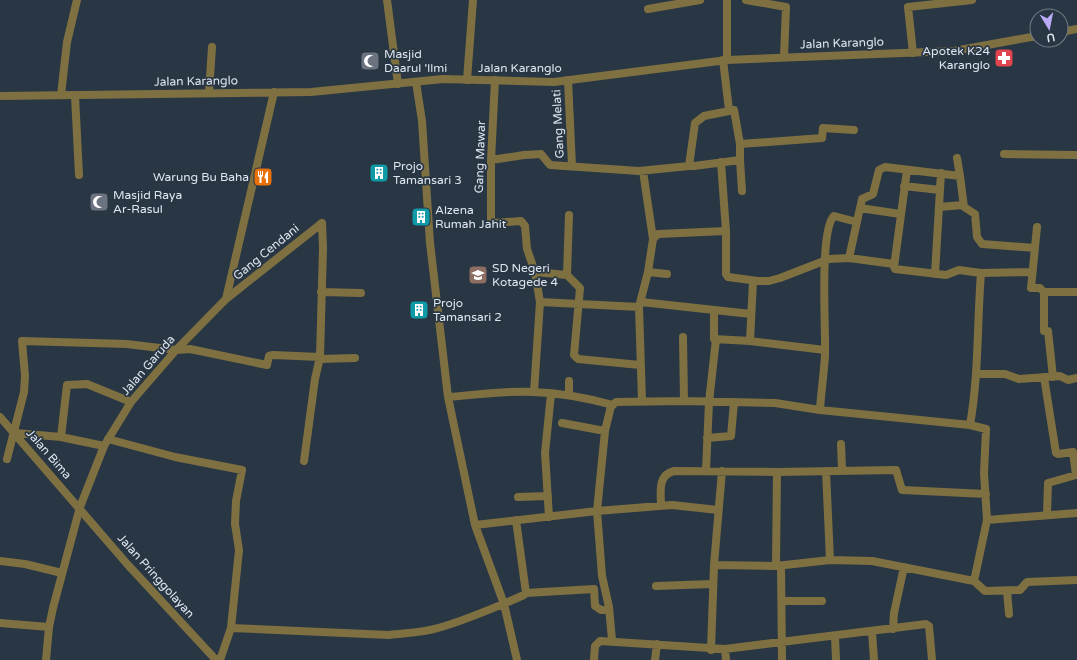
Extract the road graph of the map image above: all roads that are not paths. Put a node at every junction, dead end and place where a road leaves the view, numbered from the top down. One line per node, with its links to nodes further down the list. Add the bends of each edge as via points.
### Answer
1 (77, 0): 21 (street, via 67,42)
2 (387, 0): 18 (street)
3 (473, 0): 14 (street)
4 (700, 0): 8 (street)
5 (727, 0): 13 (street)
6 (746, 0): 12 (street, via 786,7)
7 (972, 0): 11 (street, via 908,7)
8 (648, 9)
9 (1029, 37): 11 (street, Jalan Karanglo, via 958,50)
10 (212, 47): 20 (street)
11 (913, 53): 12 (street, Jalan Karanglo)
12 (784, 57): 13 (street, Jalan Karanglo)
13 (725, 60): 16 (street, Jalan Karanglo); 24 (street)
14 (467, 80): 15 (street, Jalan Karanglo); 17 (street, Jalan Karanglo)
15 (495, 80): 16 (street, Jalan Karanglo); 30 (street, Gang Mawar)
16 (568, 80): 33 (street, Gang Melati)
17 (416, 82): 18 (street, Jalan Karanglo); 89 (street, via 422,121 430,243)
18 (398, 84): 19 (street, Jalan Karanglo, via 311,92)
19 (274, 92): 20 (street, Jalan Karanglo); 68 (street)
20 (209, 93): 23 (street, Jalan Karanglo)
21 (62, 95): 22 (street, Jalan Karanglo); 23 (street, Jalan Karanglo)
22 (0, 96)
23 (75, 96): 38 (street)
24 (729, 110): 26 (street, via 735,111); 34 (street, via 704,116 695,123)
25 (854, 130): 26 (street, via 823,128 822,138)
26 (740, 144): 31 (street)
27 (1004, 154): 28 (street)
28 (1077, 155)
29 (957, 158): 39 (street)
30 (491, 160): 33 (street, via 541,154 550,165); 56 (street, Gang Mawar, via 491,220 524,222 527,249)
31 (740, 160): 32 (street); 42 (street)
32 (721, 162): 34 (street); 50 (street)
33 (572, 166): 36 (street)
34 (689, 166): 36 (street)
35 (906, 170): 37 (street); 40 (street); 45 (street, via 879,170 873,194 862,199)
36 (643, 171): 51 (street)
37 (941, 173): 39 (street); 41 (street)
38 (79, 175)
39 (960, 176): 43 (street)
40 (904, 186): 41 (street); 46 (street)
41 (940, 190): 44 (street)
42 (742, 191)
43 (963, 205): 44 (street); 52 (street, via 966,210 975,214 976,237 982,244)
44 (939, 207): 61 (street)
45 (860, 208): 46 (street); 48 (street)
46 (900, 214): 55 (street)
47 (569, 215): 62 (street)
48 (857, 222): 53 (street); 54 (street, via 833,217 827,234)
49 (1037, 227): 52 (street)
50 (726, 231): 51 (street, via 658,234); 63 (street, via 726,274 728,277)
51 (653, 239): 57 (street)
52 (1035, 248): 59 (street)
53 (849, 258): 54 (street); 55 (street)
54 (826, 260): 63 (street, via 780,278); 78 (street)
55 (894, 264): 61 (street, via 895,269)
56 (535, 272): 62 (street); 69 (street, Gang Mawar)
57 (648, 272): 60 (street); 71 (street)
58 (981, 272): 59 (street); 61 (street, via 959,270 946,275); 82 (street)
59 (1032, 272): 65 (street, via 1031,288 1040,288)
60 (667, 274)
61 (935, 274)
62 (567, 276): 70 (street, via 580,287)
63 (753, 281): 73 (street)
64 (321, 292): 67 (street); 68 (street, Gang Cendani, via 322,223); 79 (street)
65 (1044, 292): 66 (street); 83 (street, via 1044,331 1048,331)
66 (1077, 292)
67 (361, 293)
68 (226, 299): 77 (street, Jalan Garuda)
69 (540, 302): 70 (street); 86 (street, Gang Mawar)
70 (579, 303): 71 (street); 81 (street, via 574,356 578,359)
71 (640, 304): 72 (street); 81 (street)
72 (714, 310): 73 (street); 75 (street)
73 (751, 314): 76 (street)
74 (683, 337): 91 (street)
75 (716, 339): 76 (street); 93 (street)
76 (750, 341): 78 (street)
77 (176, 350): 79 (street, via 190,349 267,365 269,356 272,355); 92 (street, Jalan Garuda); 101 (street, via 127,344 22,341 24,384)
78 (825, 350): 96 (street)
79 (320, 358): 80 (street); 108 (street)
80 (354, 358)
81 (640, 365): 90 (street)
82 (976, 374): 83 (street, via 1005,374 1019,379); 99 (street)
83 (1049, 377): 84 (street, via 1060,376 1068,380); 106 (street, via 1056,453)
84 (1077, 378)
85 (569, 381): 88 (street)
86 (534, 392): 87 (street); 89 (street)
87 (551, 394): 88 (street); 115 (street, via 545,453)
88 (569, 395): 95 (street)
89 (448, 397): 126 (street)
90 (642, 401): 91 (street); 95 (street, via 616,402)
91 (684, 401): 93 (street)
92 (131, 402): 102 (street, via 87,384 67,385); 104 (street, Jalan Garuda)
93 (709, 402): 94 (street); 103 (street)
94 (734, 402): 96 (street, via 774,403); 103 (street, via 731,436)
95 (613, 405): 100 (street)
96 (820, 410): 99 (street)
97 (0, 417): 101 (street, Jalan Bima)
98 (562, 423): 100 (street)
99 (970, 425): 114 (street, via 986,430)
100 (604, 431): 120 (street)
101 (15, 432): 102 (street); 107 (street); 118 (street, Jalan Bima)
102 (61, 437): 104 (street)
103 (707, 438): 110 (street)
104 (106, 443): 118 (street, Jalan Garuda); 146 (street, via 242,470 236,502 235,524 239,550)
105 (842, 444): 109 (street)
106 (1075, 451): 122 (street, via 1074,476 1048,483)
107 (7, 459)
108 (304, 461)
109 (842, 470): 112 (street); 114 (street, via 896,470 902,490)
110 (706, 471): 111 (street); 117 (street, via 674,471 665,474 661,483)
111 (722, 471): 113 (street); 119 (street)
112 (826, 471): 113 (street); 127 (street)
113 (777, 472): 130 (street)
114 (986, 494): 125 (street)
115 (548, 496): 116 (street); 123 (street)
116 (518, 497)
117 (661, 506): 119 (street); 120 (street)
118 (80, 507): 132 (street, Jalan Garuda); 156 (street, Jalan Pringgolayan, via 128,565)
119 (718, 510): 129 (street)
120 (597, 511): 123 (street); 142 (street, via 602,576)
121 (1077, 513): 122 (street)
122 (1047, 515): 125 (street)
123 (549, 517): 124 (street)
124 (516, 520): 126 (street); 138 (street)
125 (987, 520): 134 (street)
126 (475, 525): 141 (street)
127 (830, 560): 130 (street); 131 (street, via 872,561)
128 (0, 561): 132 (street)
129 (714, 565): 130 (street); 135 (street)
130 (778, 566): 139 (street)
131 (904, 567): 134 (street); 147 (street, via 896,598)
132 (62, 573): 145 (street, Jalan Garuda)
133 (1077, 580): 137 (street, via 1027,582 1020,590)
134 (974, 582): 137 (street, via 985,591)
135 (712, 584): 136 (street); 154 (street)
136 (656, 586)
137 (1007, 591): 143 (street)
138 (526, 593): 141 (street); 142 (street, via 594,589 595,606 601,610)
139 (782, 601): 140 (street); 151 (street)
140 (822, 601)
141 (504, 604): 146 (street, via 438,628 408,633); 158 (street)
142 (609, 610): 150 (street)
143 (1009, 614)
144 (0, 623): 145 (street)
145 (49, 627): 155 (street, Jalan Garuda)
146 (231, 628): 157 (street)
147 (893, 629): 148 (street); 165 (street, via 921,624 929,626)
148 (872, 632): 149 (street); 164 (street)
149 (835, 636): 151 (street); 163 (street)
150 (612, 640): 152 (street); 159 (street, via 596,643)
151 (782, 641): 153 (street); 162 (street)
152 (657, 644): 154 (street); 160 (street)
153 (726, 649): 154 (street); 161 (street)
154 (710, 650)
155 (46, 660)
156 (216, 660)
157 (220, 660)
158 (517, 660)
159 (594, 660)
160 (655, 660)
161 (726, 660)
162 (782, 660)
163 (836, 660)
164 (874, 660)
165 (932, 660)

